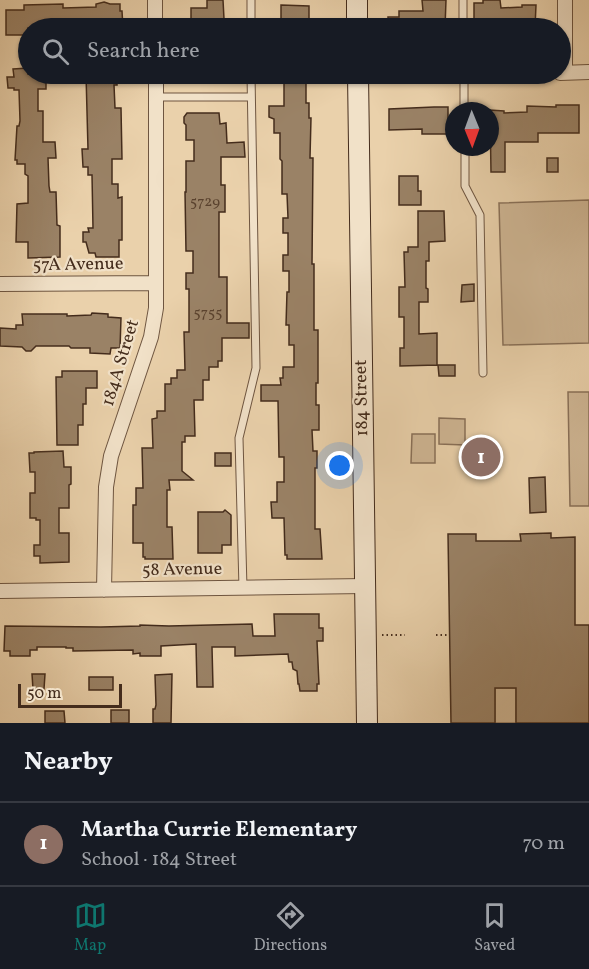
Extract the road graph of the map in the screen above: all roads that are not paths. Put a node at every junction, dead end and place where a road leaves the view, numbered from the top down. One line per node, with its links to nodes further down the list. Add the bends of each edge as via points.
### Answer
1 (155, 0): 6 (street)
2 (251, 0): 7 (lane)
3 (357, 0): 8 (main road)
4 (463, 0): 9 (lane)
5 (565, 0): 10 (street)
6 (155, 18)
7 (251, 18)
8 (357, 18)
9 (463, 18)
10 (565, 18)
11 (589, 72): 12 (street)
12 (571, 73)
13 (156, 84): 18 (street, 184A Street)
14 (251, 84): 17 (lane)
15 (358, 84): 24 (main road, 184 Street)
16 (464, 84): 19 (lane)
17 (251, 97): 18 (lane); 25 (lane, via 256,368 239,438)
18 (156, 98): 21 (street, 184A Street)
19 (464, 102)
20 (465, 156): 23 (lane, via 465,186 480,215)
21 (156, 283): 22 (street, 57A Avenue); 26 (street, 184A Street, via 151,337 114,446 106,487)
22 (0, 284)
23 (483, 373)
24 (364, 586): 25 (street, 58 Avenue); 28 (main road, 184 Street)
25 (243, 588): 26 (street, 58 Avenue)
26 (104, 590): 27 (street, 58 Avenue)
27 (0, 591)
28 (367, 723)

